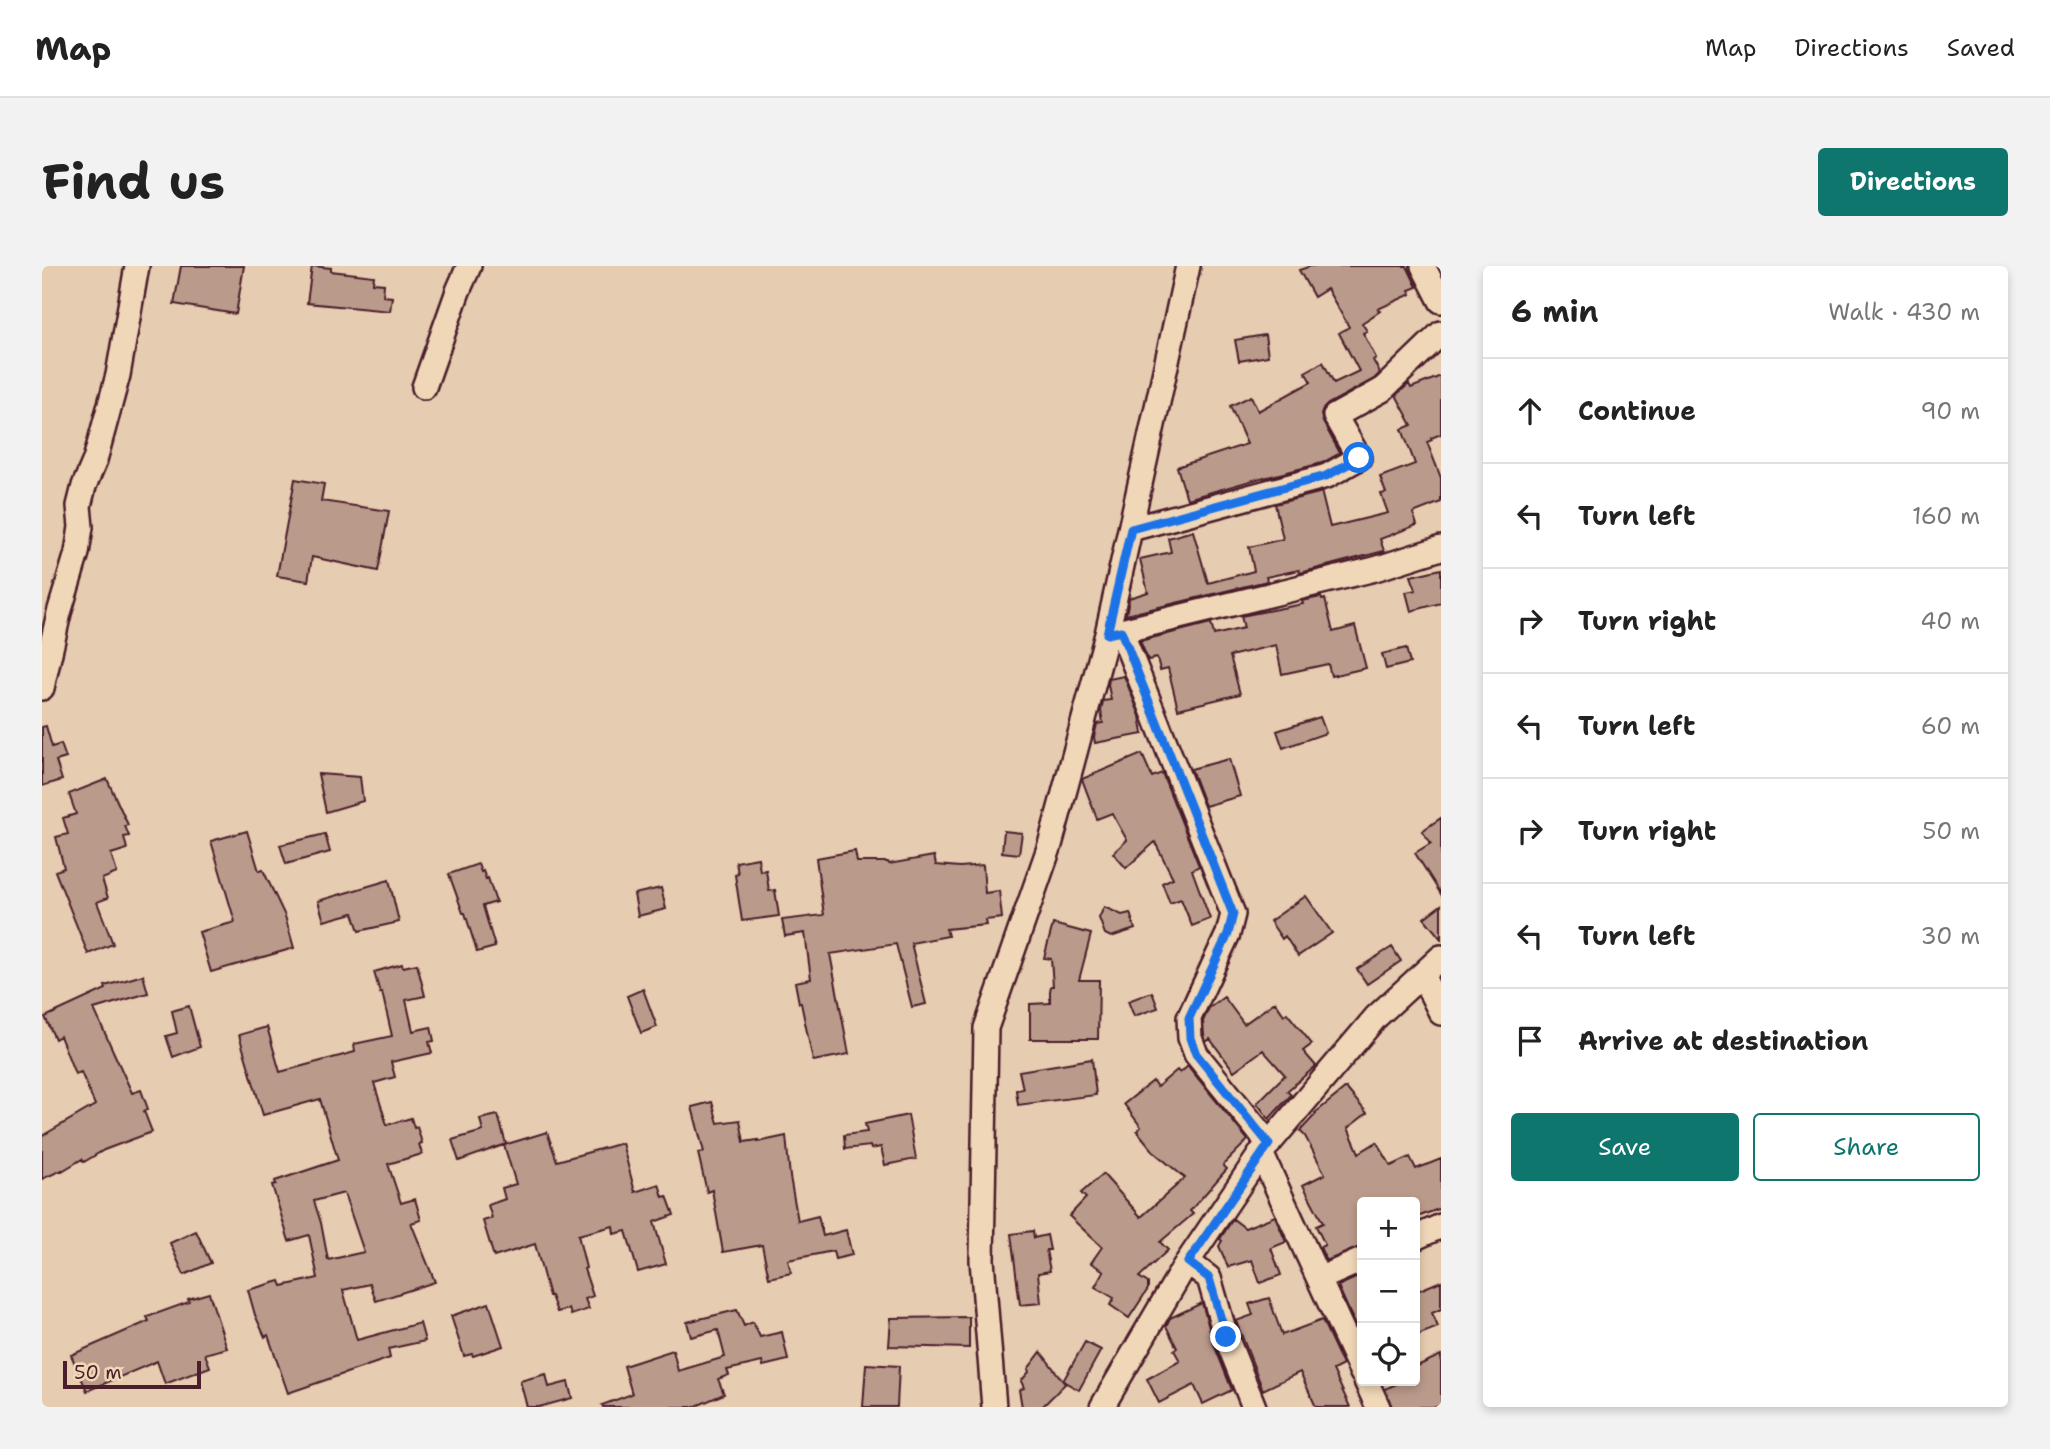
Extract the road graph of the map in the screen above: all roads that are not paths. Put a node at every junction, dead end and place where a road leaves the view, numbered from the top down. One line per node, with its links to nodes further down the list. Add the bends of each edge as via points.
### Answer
1 (137, 266): 11 (street, via 118,375 79,506 77,553)
2 (469, 266): 7 (street)
3 (1188, 266): 8 (street)
4 (1423, 266): 5 (street)
5 (1441, 301)
6 (1441, 333): 8 (street, via 1382,390 1335,416 1359,458 1326,476)
7 (424, 387)
8 (1131, 529): 10 (street)
9 (1441, 548): 10 (street, via 1375,569)
10 (1114, 632): 15 (street, via 1233,914 1189,1018 1190,1038 1196,1054); 23 (street, via 1050,845 986,1028 982,1260)
11 (42, 688)
12 (1441, 957): 13 (street)
13 (1422, 975): 14 (street); 15 (street, via 1376,1017)
14 (1441, 1013)
15 (1265, 1149): 18 (street); 20 (street)
16 (1441, 1226): 17 (street)
17 (1420, 1236)
18 (1188, 1262): 24 (street); 25 (street, via 1209,1278)
19 (1357, 1262): 20 (street)
20 (1319, 1279): 21 (street)
21 (1357, 1362)
22 (1368, 1386): 26 (street)
23 (994, 1407)
24 (1102, 1407)
25 (1254, 1407)
26 (1378, 1407)

